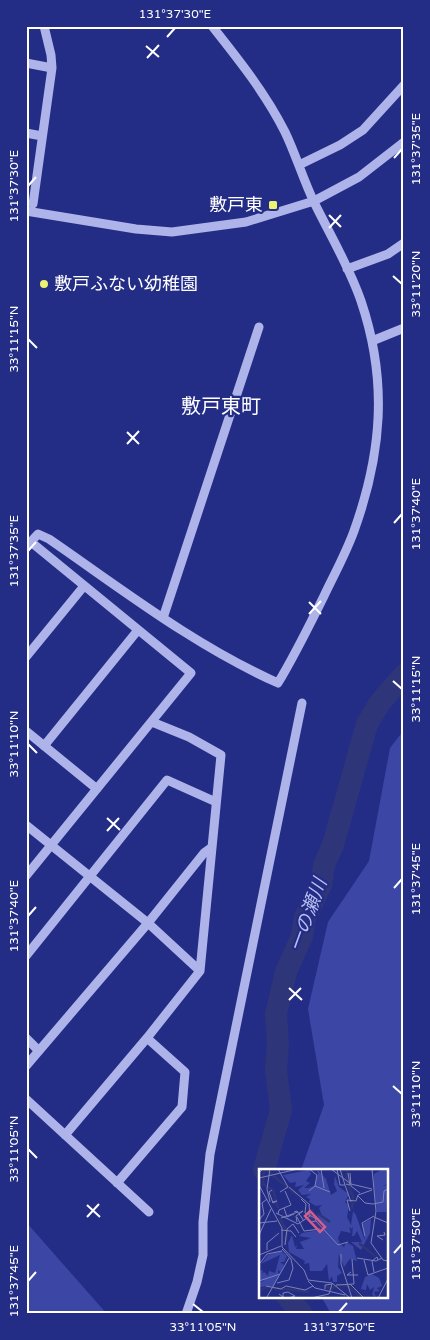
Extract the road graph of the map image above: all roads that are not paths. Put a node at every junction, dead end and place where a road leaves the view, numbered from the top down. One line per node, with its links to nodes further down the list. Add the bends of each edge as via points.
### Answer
1 (44, 26): 4 (street)
2 (212, 26): 9 (street, via 268,102)
3 (26, 63): 4 (street)
4 (52, 68): 7 (street)
5 (404, 84): 9 (street, via 363,130)
6 (26, 133): 7 (street)
7 (42, 136): 11 (street)
8 (404, 142): 10 (street, via 359,177)
9 (299, 165): 10 (street)
10 (314, 201): 11 (street, via 246,222 172,232 136,229); 13 (street)
11 (30, 208)
12 (404, 243): 13 (street, via 388,254)
13 (348, 269): 16 (street, via 361,300)
14 (259, 326): 19 (street)
15 (404, 328): 16 (street)
16 (372, 341): 19 (street, via 377,372 378,432 374,466 354,533 278,683 216,652)
17 (28, 545): 18 (street); 19 (street, via 38,534 49,539)
18 (84, 586): 20 (street); 21 (street)
19 (163, 618)
20 (138, 630): 23 (street, via 191,673); 25 (street)
21 (26, 657)
22 (302, 703): 44 (street, via 212,1144 205,1190 203,1255)
23 (152, 722): 26 (street); 27 (street, via 221,755)
24 (26, 731): 25 (street)
25 (44, 746): 26 (street)
26 (97, 789): 29 (street)
27 (216, 802): 30 (street); 32 (street, via 167,780)
28 (26, 825): 29 (street)
29 (51, 845): 31 (street); 32 (street)
30 (210, 848): 33 (street); 35 (street)
31 (26, 876)
32 (90, 877): 33 (street); 34 (street)
33 (148, 923): 35 (street); 38 (street)
34 (26, 956)
35 (200, 971): 37 (street)
36 (26, 1038): 38 (street)
37 (146, 1038): 41 (street); 42 (street, via 185,1072 182,1106)
38 (39, 1051): 39 (street)
39 (26, 1066)
40 (26, 1099): 41 (street)
41 (65, 1135): 42 (street)
42 (117, 1183): 43 (street)
43 (149, 1212)
44 (186, 1314)

